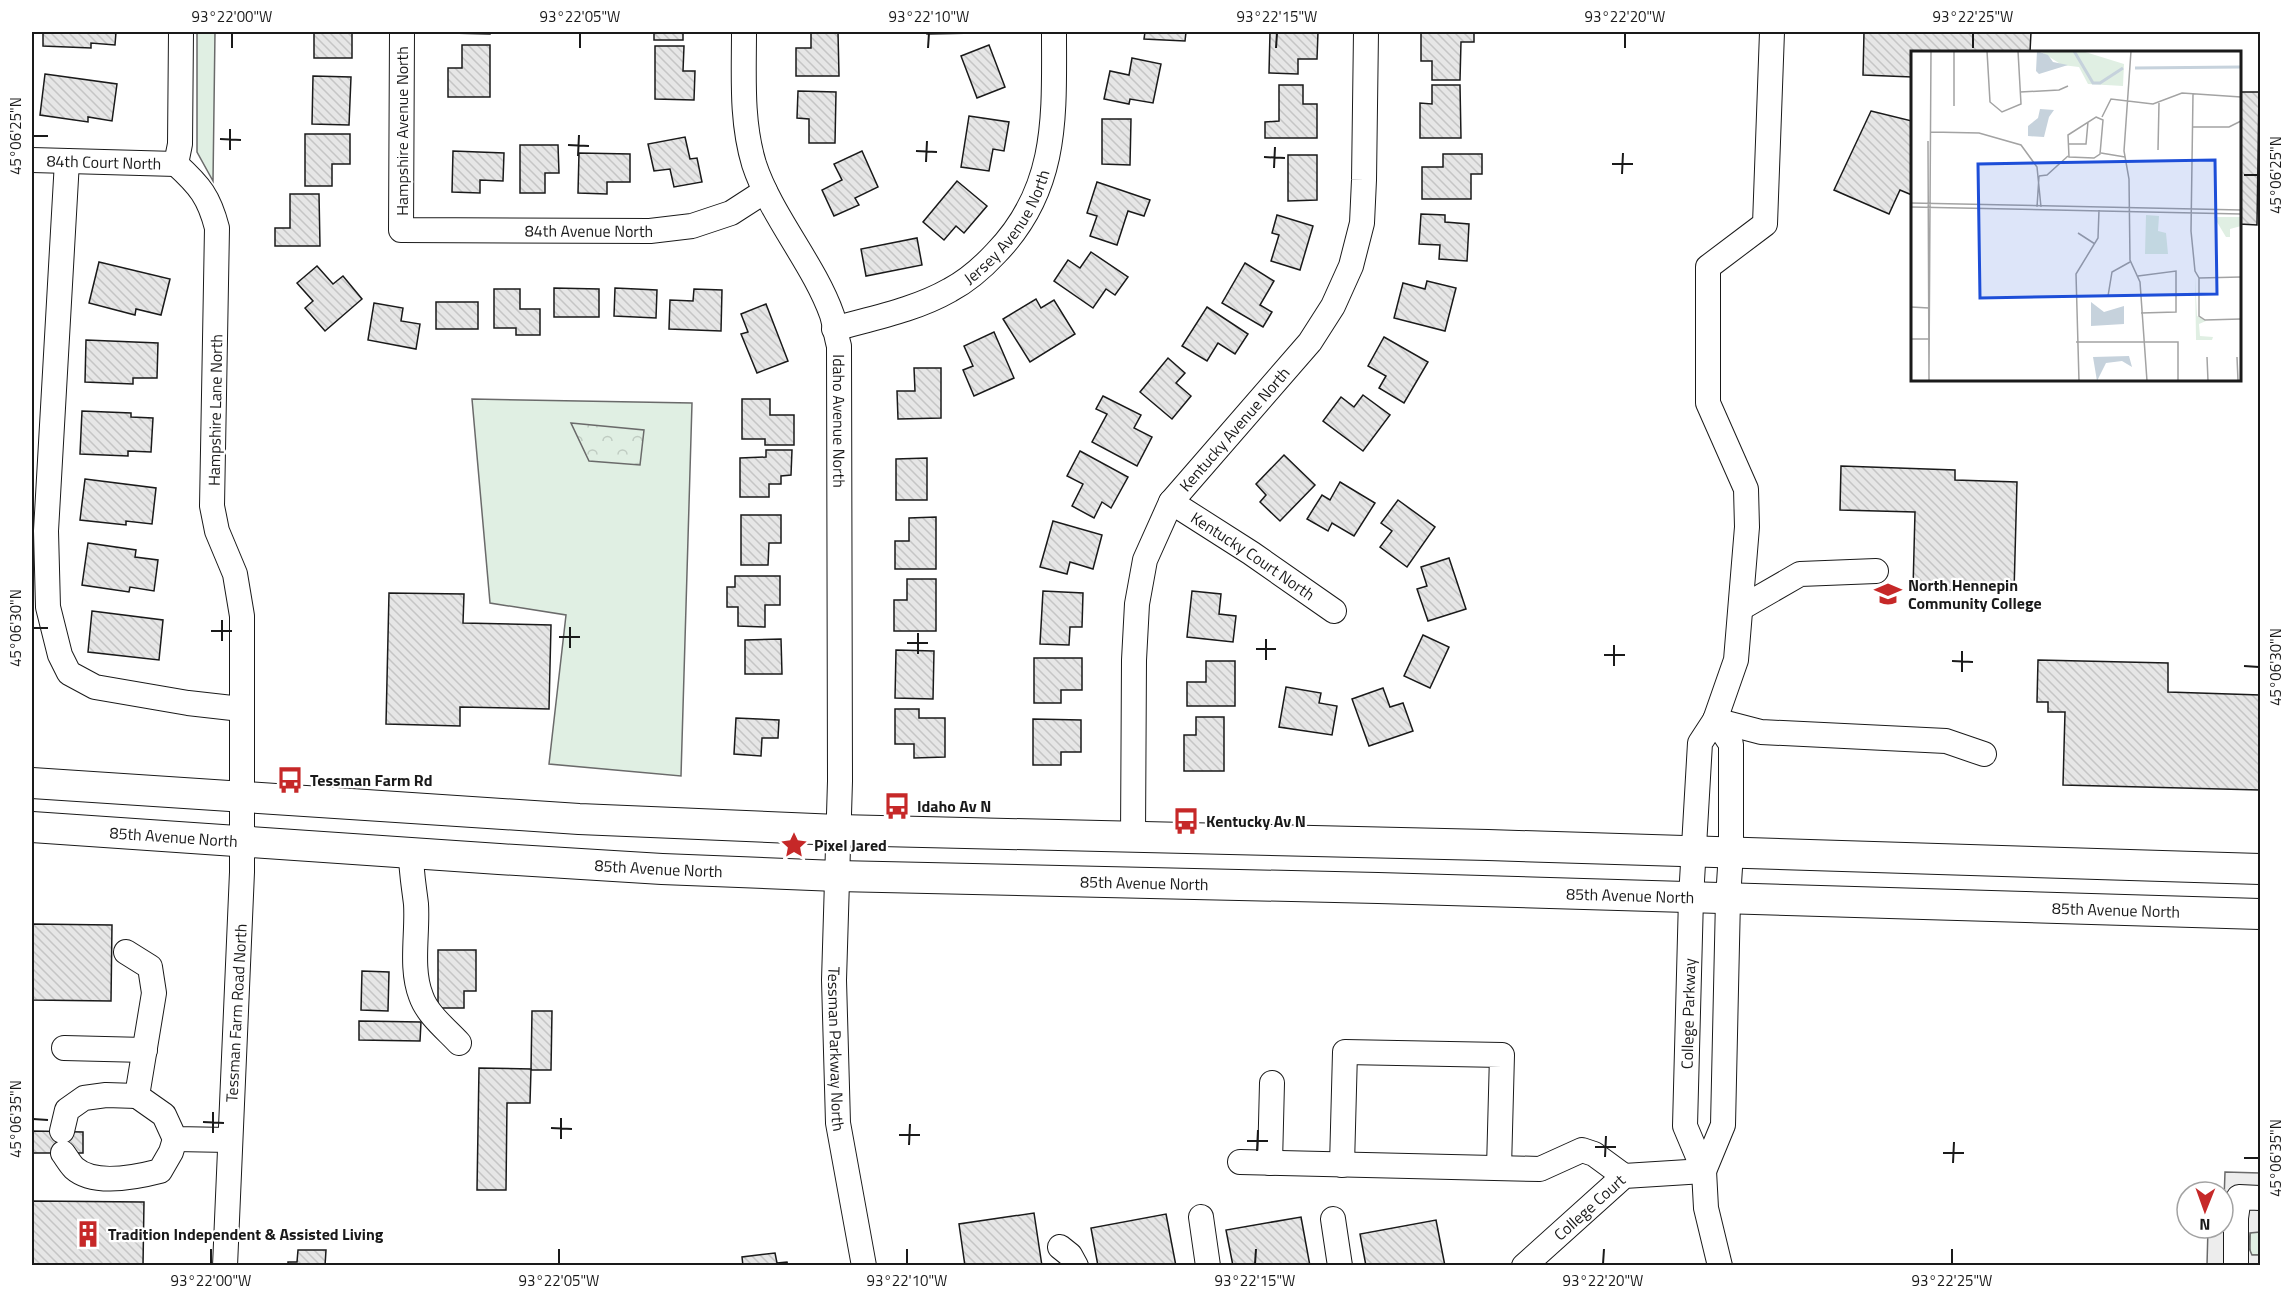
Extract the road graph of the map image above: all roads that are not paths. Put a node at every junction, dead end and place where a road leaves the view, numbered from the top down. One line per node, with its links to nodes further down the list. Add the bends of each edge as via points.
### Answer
1 (181, 32): 9 (street, via 180,144)
2 (402, 32): 11 (street, Hampshire Avenue North)
3 (744, 32): 10 (street, Idaho Avenue North, via 747,134)
4 (1054, 32): 12 (street, Jersey Avenue North, via 1054,119 1047,161 1035,200 1013,236 984,266 951,290 913,307)
5 (1366, 32): 13 (street, Kentucky Avenue North, via 1362,223 1351,266 1333,306 1310,342)
6 (1772, 32): 15 (street, College Parkway, via 1766,225 1708,267 1708,403 1746,489)
7 (32, 160): 8 (street, 84th Court North)
8 (67, 161): 9 (street, 84th Court North); 17 (street, via 46,531 48,607 60,655 69,673 96,687)
9 (176, 164): 17 (street, Hampshire Lane North, via 211,205 217,228 212,506 240,592)
10 (765, 191): 11 (street, 84th Avenue North, via 731,213 692,226 650,231); 12 (street, Idaho Avenue North, via 819,289)
11 (401, 230)
12 (834, 329): 23 (street, Idaho Avenue North, via 841,377)
13 (1171, 502): 16 (street, Kentucky Court North); 24 (street, Kentucky Avenue North, via 1145,560 1137,604)
14 (1876, 571): 15 (street, via 1800,574)
15 (1741, 608): 18 (street, College Parkway, via 1736,660)
16 (1334, 611)
17 (241, 709): 21 (street, Hampshire Lane North)
18 (1715, 720): 19 (street, via 1761,732 1947,741); 26 (street, College Parkway, via 1701,743); 27 (street, College Parkway, via 1731,744)
19 (1984, 754)
20 (32, 783): 21 (main road)
21 (241, 797): 23 (main road); 25 (street, Tessman Farm Road North)
22 (32, 827): 25 (main road, 85th Avenue North)
23 (838, 830): 24 (main road); 30 (street, Tessman Parkway North)
24 (1133, 837): 26 (main road)
25 (242, 842): 28 (main road, 85th Avenue North); 43 (street, Tessman Farm Road North)
26 (1694, 851): 27 (main road); 31 (street, College Parkway)
27 (1731, 852): 29 (main road); 32 (street, College Parkway)
28 (411, 853): 30 (main road, 85th Avenue North); 37 (street, via 421,997)
29 (2260, 869)
30 (837, 876): 31 (main road, 85th Avenue North); 55 (street, Tessman Parkway North, via 834,980 838,1123)
31 (1691, 898): 32 (main road, 85th Avenue North); 48 (street, College Parkway, via 1685,1126)
32 (1728, 899): 33 (main road, 85th Avenue North); 48 (street, College Parkway, via 1723,1125)
33 (2088, 909): 34 (main road, 85th Avenue North); 35 (main road, via 2154,928)
34 (2260, 914)
35 (2260, 931)
36 (126, 952): 39 (street, via 150,967 154,993)
37 (459, 1043)
38 (64, 1048): 39 (street)
39 (145, 1050): 41 (street)
40 (1272, 1083): 45 (street)
41 (137, 1096): 42 (street, via 164,1115); 42 (street, via 84,1098 67,1110 62,1142 75,1169 98,1178 129,1179 160,1171)
42 (175, 1139): 43 (street)
43 (230, 1140): 54 (street, Tessman Farm Road North)
44 (1240, 1162): 45 (street)
45 (1270, 1163): 46 (street)
46 (1342, 1165): 47 (street); 47 (street, via 1345,1052 1356,1052 1502,1055)
47 (1499, 1168): 49 (street, via 1540,1169 1582,1150)
48 (1704, 1171): 49 (street, College Court); 60 (street, College Parkway, via 1706,1208)
49 (1624, 1176): 59 (street, College Court)
50 (2260, 1198): 61 (street, via 2239,1197)
51 (1201, 1217): 57 (street)
52 (1333, 1219): 58 (street)
53 (1060, 1247): 56 (street)
54 (225, 1266)
55 (864, 1266)
56 (1076, 1266)
57 (1208, 1266)
58 (1340, 1266)
59 (1524, 1266)
60 (1720, 1266)
61 (2236, 1266)

